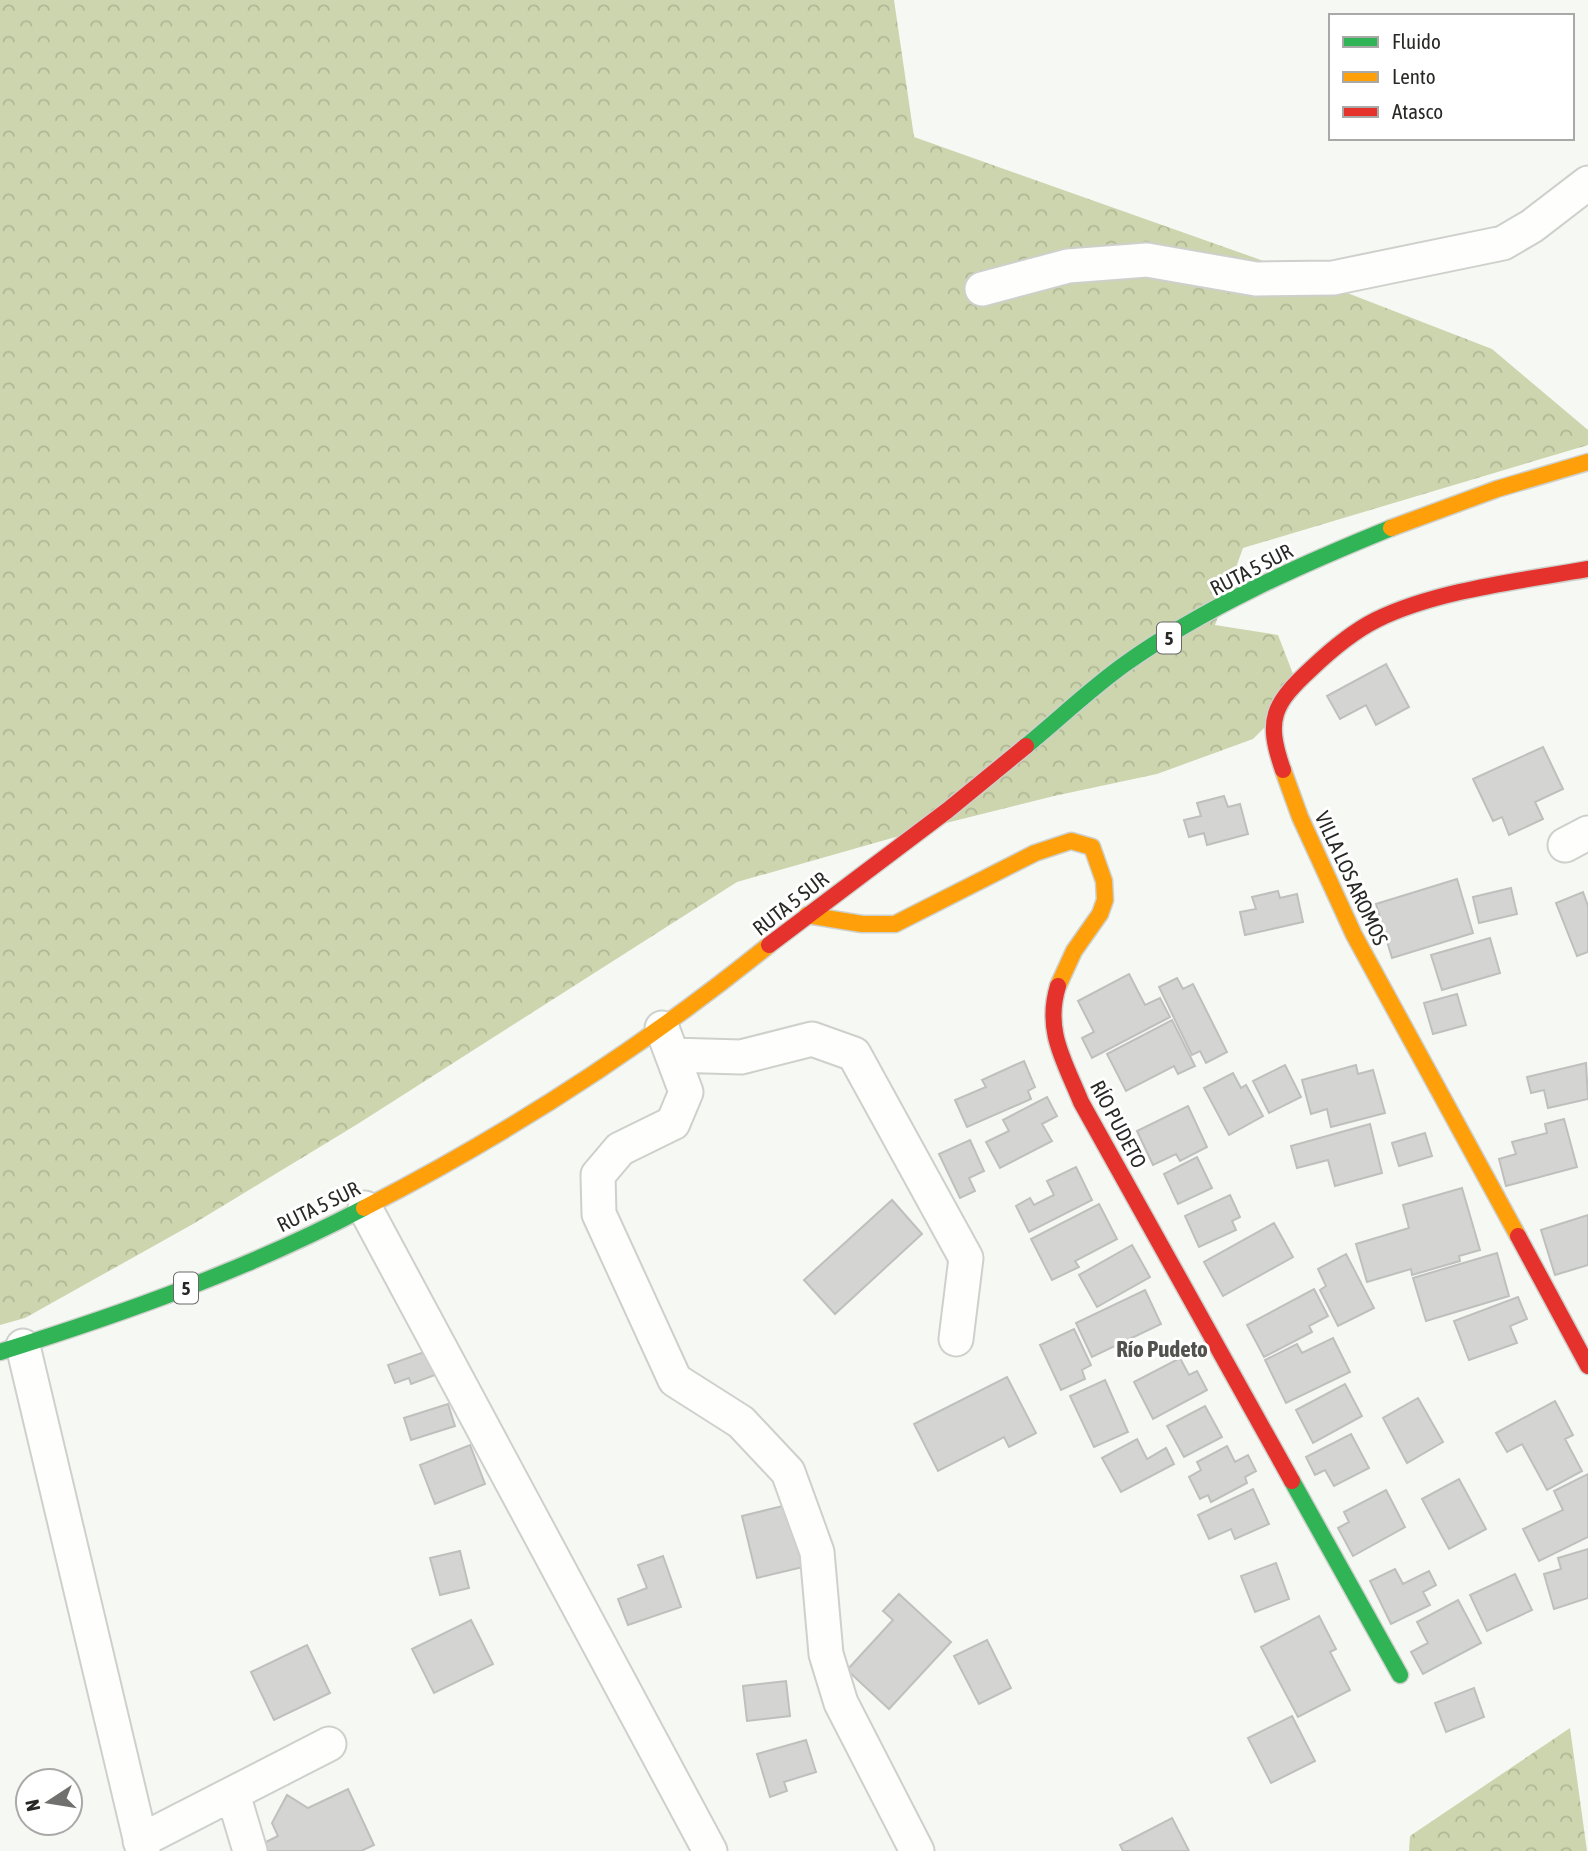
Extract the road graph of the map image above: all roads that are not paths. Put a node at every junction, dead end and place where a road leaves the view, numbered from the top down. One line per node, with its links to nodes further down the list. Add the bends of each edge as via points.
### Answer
1 (1588, 183): 2 (street, via 1503,243 1334,278 1256,279 1147,260 1068,266)
2 (982, 289)
3 (1588, 462): 5 (main road, RUTA 5 SUR / 5, via 1455,502 1363,538 1208,614 1124,665 967,794)
4 (1588, 569): 10 (main road, VILLA LOS AROMOS, via 1413,604 1374,621 1335,646 1306,673 1279,704 1272,727 1300,817 1354,935)
5 (807, 915): 6 (main road, RUTA 5 SUR / 5, via 735,973); 11 (main road, RÍO PUDETO, via 895,924 1035,853 1071,841 1092,847 1106,895 1099,916 1077,945 1061,979 1052,1014 1059,1045 1081,1102)
6 (667, 1042): 7 (main road, RUTA 5 SUR / 5); 8 (street, via 741,1057 812,1039 854,1054 966,1258); 17 (street, via 686,1092 673,1123 620,1149 598,1175 599,1214 675,1380 741,1422 788,1472 817,1552 826,1654 841,1703)
7 (365, 1208): 9 (main road, RUTA 5 SUR / 5, via 197,1284); 16 (street)
8 (956, 1339)
9 (11, 1349): 14 (street)
10 (1588, 1366)
11 (1400, 1675)
12 (329, 1744): 13 (street)
13 (233, 1794): 14 (street); 15 (street)
14 (142, 1846)
15 (250, 1851)
16 (710, 1851)
17 (917, 1851)

